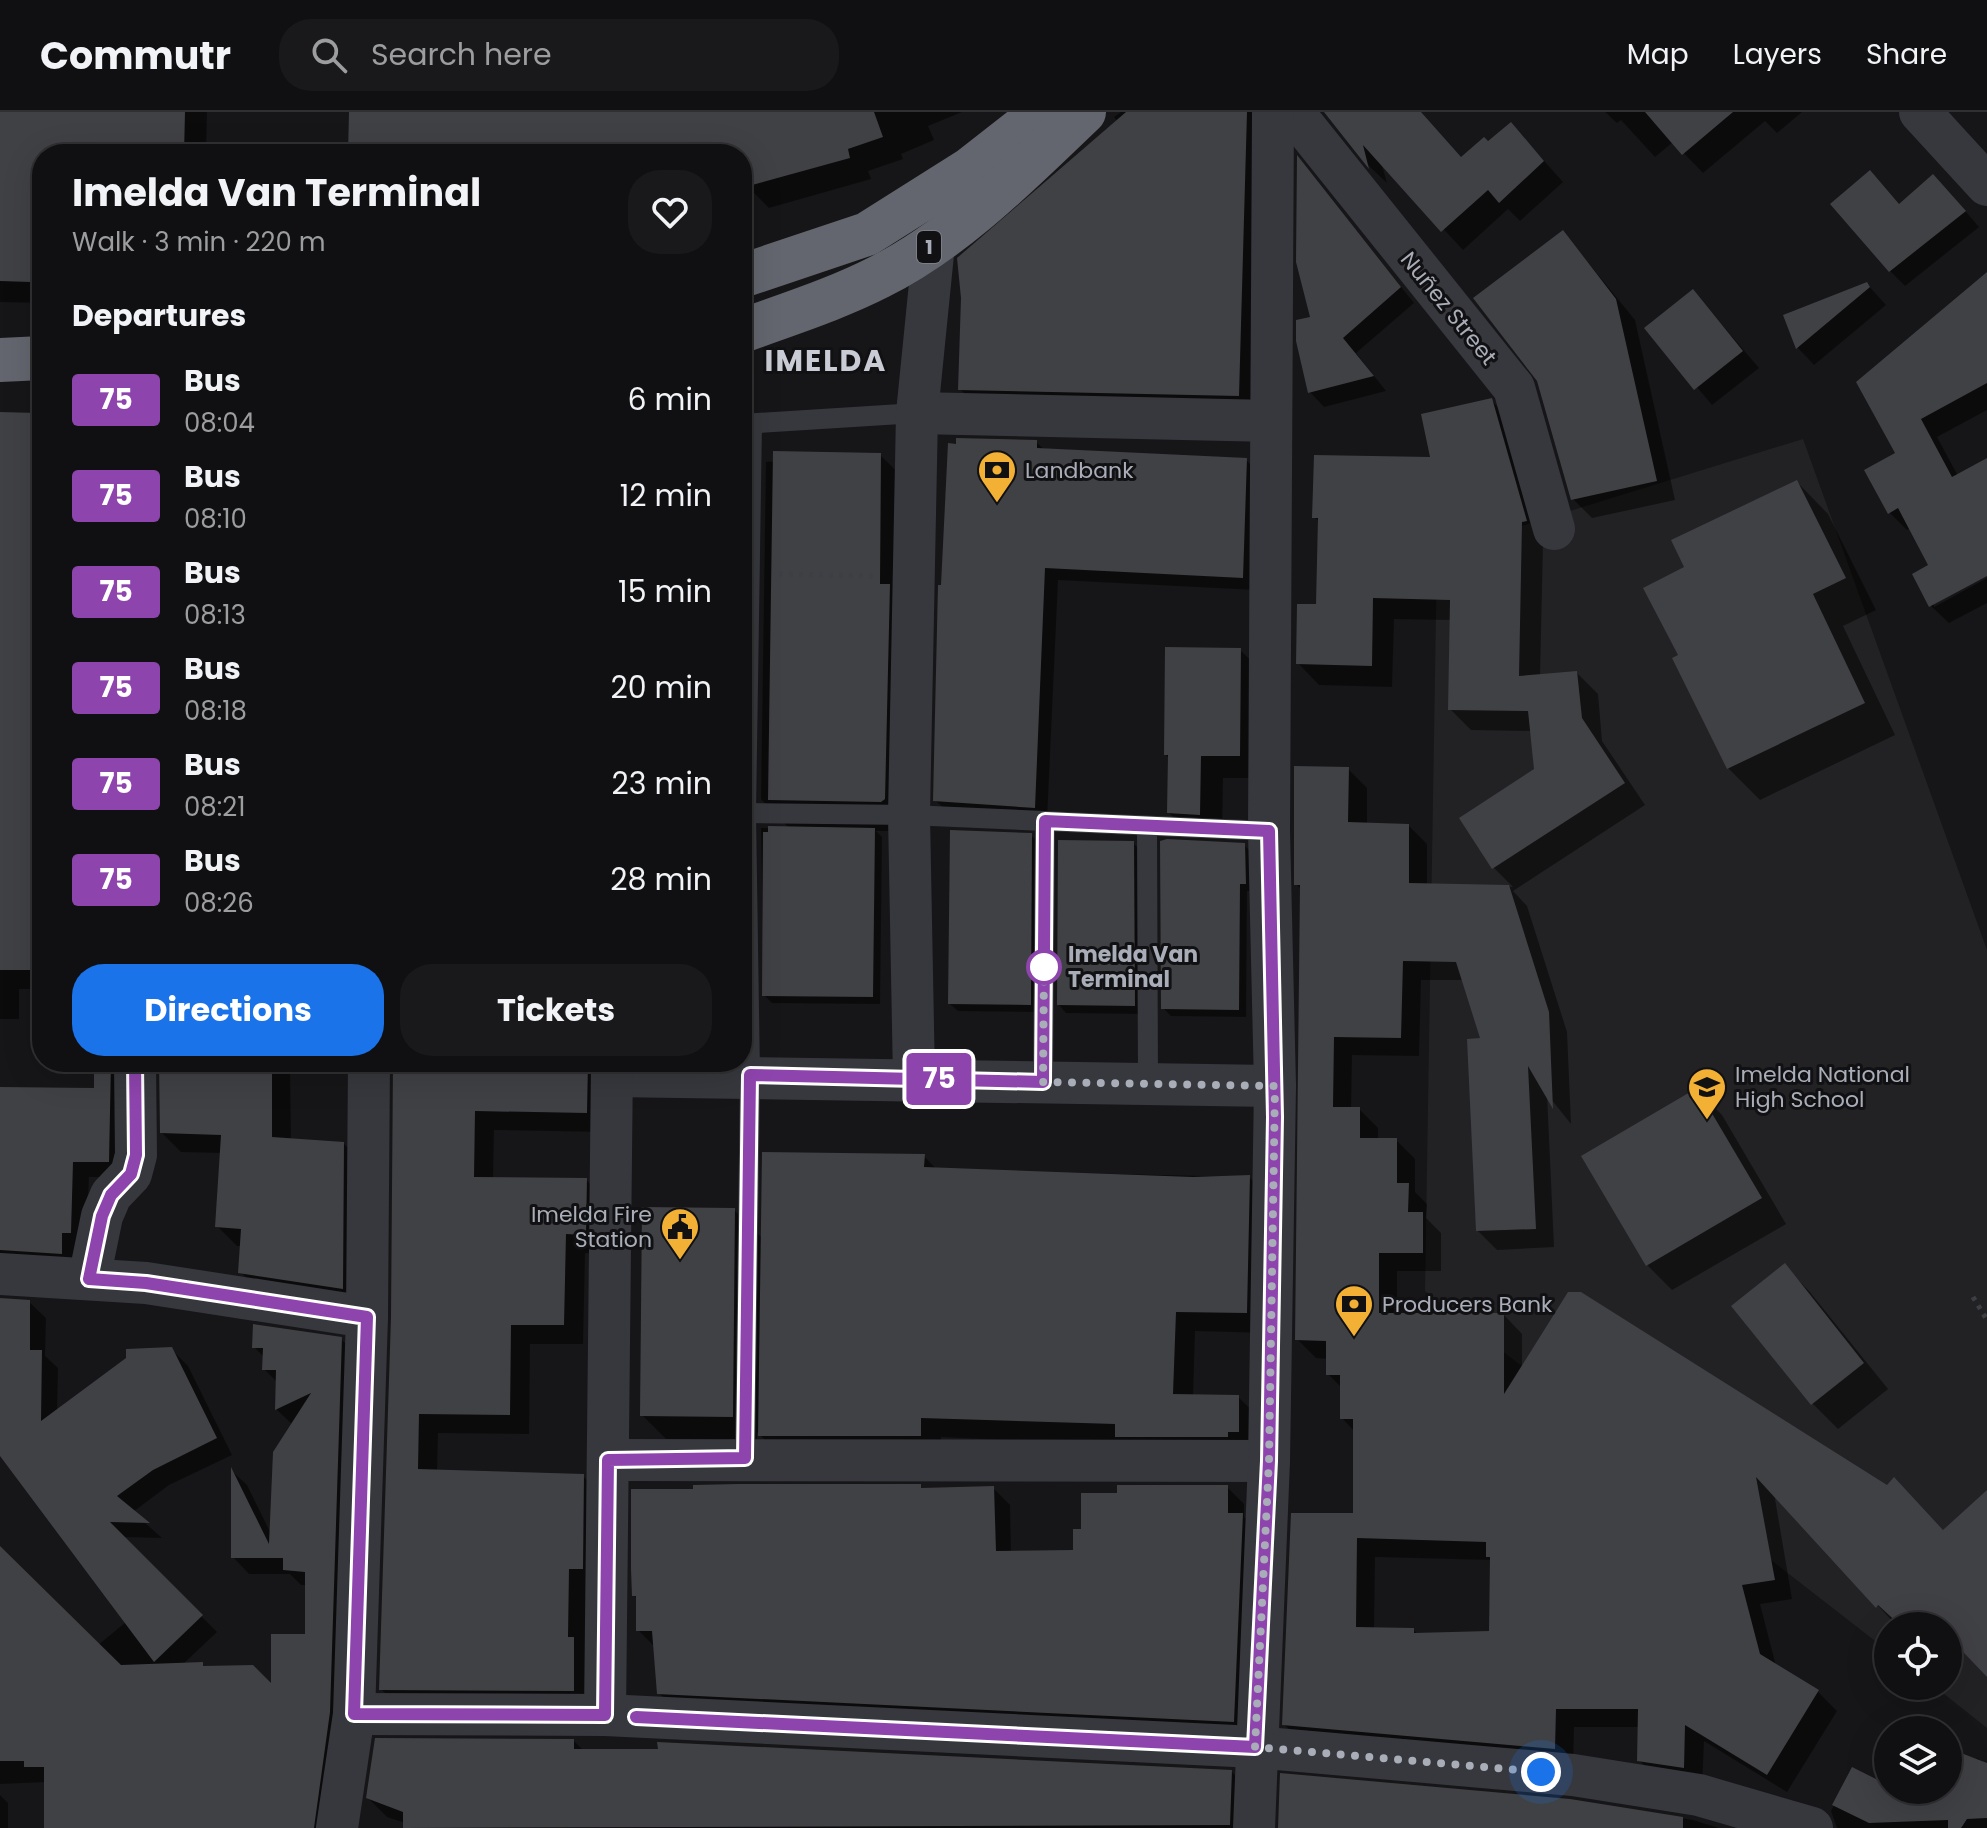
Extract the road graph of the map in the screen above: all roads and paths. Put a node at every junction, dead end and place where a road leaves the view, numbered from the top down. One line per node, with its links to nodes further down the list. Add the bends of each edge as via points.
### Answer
1 (1043, 112): 8 (highway, 1, via 970,169 867,234)
2 (1084, 112): 7 (highway, 1)
3 (1273, 112): 15 (street)
4 (1293, 112): 17 (street, Nuñez Street, via 1514,388)
5 (1920, 112): 6 (street)
6 (1987, 185)
7 (934, 244): 9 (highway, 1, via 879,277); 14 (street)
8 (752, 273)
9 (752, 327)
10 (32, 358): 11 (highway)
11 (0, 360)
12 (32, 381): 13 (highway)
13 (0, 382)
14 (917, 413): 15 (street); 16 (lane); 19 (street)
15 (1271, 421): 24 (street)
16 (752, 424)
17 (1554, 529)
18 (752, 574): 19 (path)
19 (913, 576): 21 (street)
20 (752, 813): 21 (lane)
21 (909, 815): 22 (lane); 31 (street)
22 (1045, 821): 23 (lane); 32 (lane)
23 (1147, 826): 24 (lane); 33 (lane)
24 (1269, 831): 34 (street)
25 (135, 1072): 36 (street, via 136,1155 131,1174 111,1195 102,1216)
26 (369, 1072): 38 (street)
27 (612, 1072): 41 (street)
28 (681, 1072): 30 (street)
29 (750, 1072): 30 (lane)
30 (750, 1075): 31 (street); 40 (lane)
31 (914, 1079): 32 (street)
32 (1043, 1082): 33 (street)
33 (1148, 1084): 34 (street)
34 (1275, 1086): 42 (street)
35 (0, 1274): 36 (street)
36 (91, 1279): 38 (street)
37 (1973, 1297): 39 (path)
38 (367, 1317): 43 (street)
39 (1987, 1320)
40 (745, 1458): 41 (street); 42 (street)
41 (608, 1460): 44 (street)
42 (1269, 1461): 45 (street)
43 (354, 1714): 44 (street); 46 (street)
44 (605, 1715): 45 (street)
45 (1255, 1747): 47 (street); 48 (street, via 1573,1775 1699,1795)
46 (337, 1828)
47 (1254, 1828)
48 (1812, 1828)

